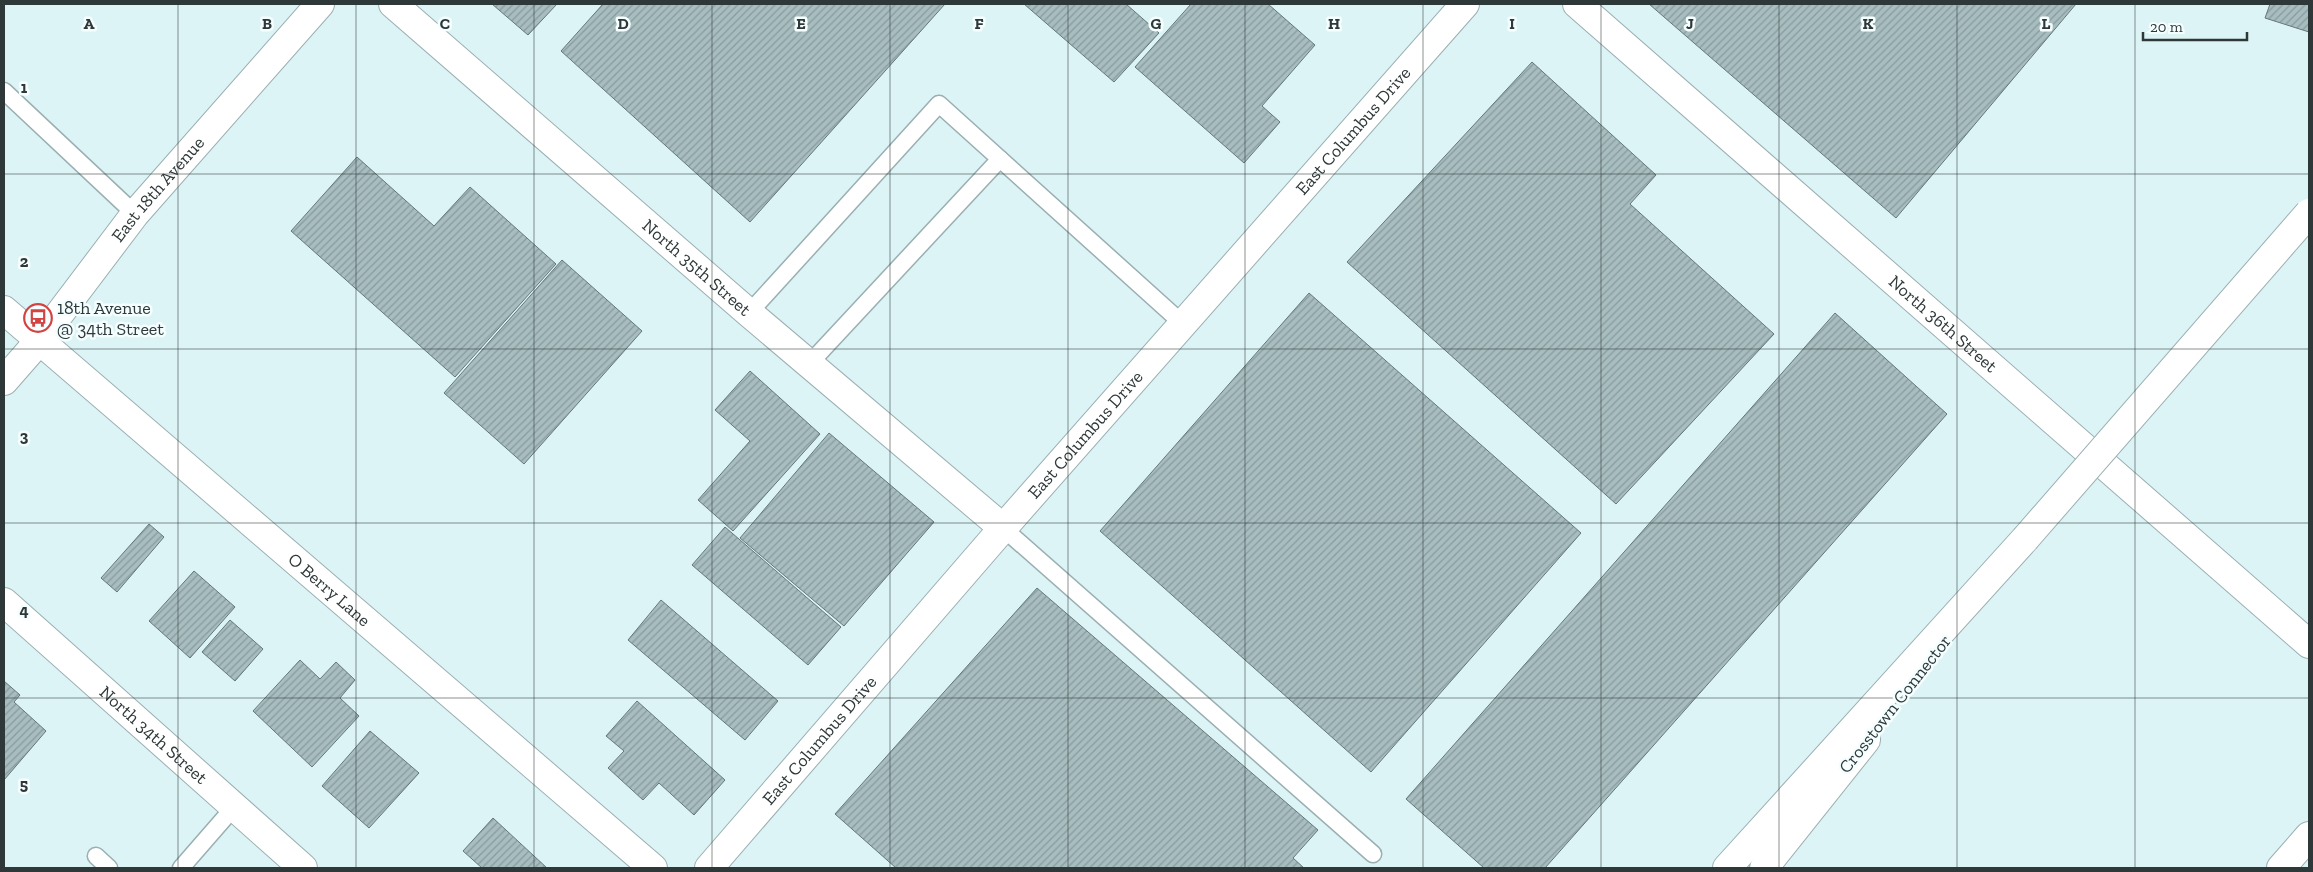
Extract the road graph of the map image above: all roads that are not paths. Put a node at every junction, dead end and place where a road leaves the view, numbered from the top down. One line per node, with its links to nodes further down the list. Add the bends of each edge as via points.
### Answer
1 (320, 4): 7 (main road, East 18th Avenue)
2 (393, 4): 10 (main road, North 35th Street)
3 (1465, 4): 11 (main road, East Columbus Drive)
4 (1577, 4): 18 (main road, North 36th Street)
5 (4, 91): 7 (lane)
6 (1000, 159): 10 (lane, via 939,104); 11 (lane); 13 (lane)
7 (135, 214): 12 (main road, East 18th Avenue)
8 (2309, 214): 16 (main road, bridge)
9 (4, 310): 12 (main road, O Berry Lane)
10 (749, 314): 13 (main road, North 35th Street)
11 (1183, 324): 15 (main road, East Columbus Drive)
12 (39, 341): 14 (main road, East 18th Avenue); 26 (main road, O Berry Lane)
13 (810, 363): 15 (main road, North 35th Street)
14 (4, 381)
15 (1003, 528): 21 (lane); 27 (main road, East Columbus Drive)
16 (2025, 540): 28 (main road); 29 (main road, Crosstown Connector)
17 (4, 602): 19 (main road, North 34th Street)
18 (2309, 644)
19 (235, 806): 24 (lane); 25 (main road, North 34th Street)
20 (2309, 836): 30 (main road)
21 (1373, 854)
22 (96, 856): 23 (lane)
23 (109, 868)
24 (181, 868)
25 (303, 868)
26 (654, 868)
27 (709, 868)
28 (1727, 868)
29 (1764, 868)
30 (2281, 868)

